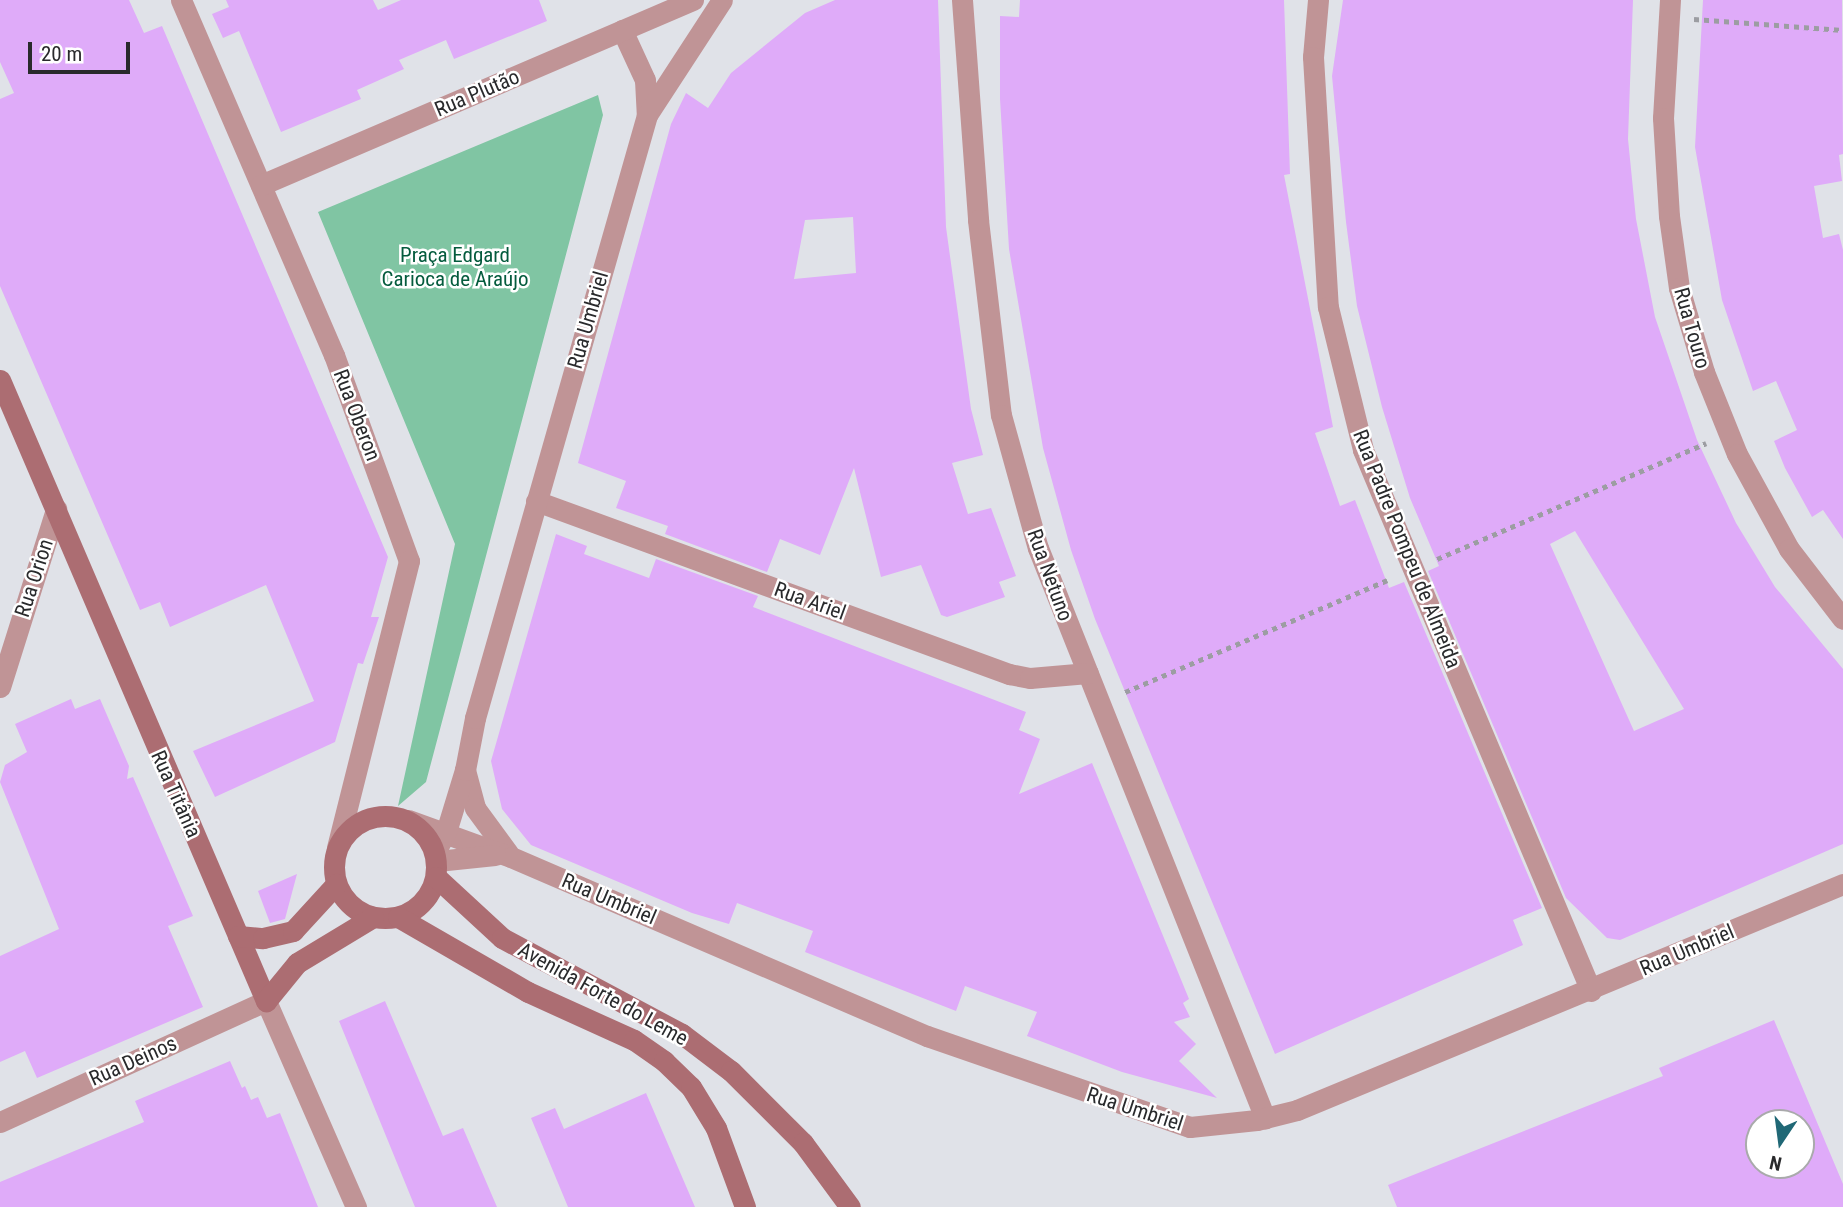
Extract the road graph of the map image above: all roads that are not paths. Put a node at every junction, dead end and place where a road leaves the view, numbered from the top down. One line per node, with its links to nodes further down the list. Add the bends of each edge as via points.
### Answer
1 (181, 0): 9 (street, Rua Oberon)
2 (693, 0): 7 (street, Rua Plutão)
3 (722, 0): 8 (street, Rua Umbriel)
4 (962, 0): 14 (street, Rua Netuno, via 978,220 1001,415 1038,548)
5 (1318, 0): 27 (street, Rua Padre Pompeu de Almeida, via 1312,57 1328,307 1363,450)
6 (1670, 8): 13 (street, Rua Touro, via 1663,118 1679,288 1704,372 1737,454 1789,549)
7 (622, 30): 8 (street, Rua Umbriel, via 645,80); 9 (street, Rua Plutão)
8 (647, 115): 11 (street, Rua Umbriel)
9 (261, 185): 19 (street, Rua Oberon, via 334,355 410,561)
10 (0, 380): 12 (main road, Rua Titânia)
11 (536, 501): 14 (street, Rua Ariel, via 1010,674 1030,678); 16 (street, Rua Umbriel, via 475,718)
12 (56, 509): 15 (street, Rua Orion); 26 (main road, Rua Titânia)
13 (1843, 619)
14 (1088, 673): 29 (street, Rua Netuno)
15 (0, 687)
16 (465, 770): 18 (street, Rua Umbriel); 20 (street, Rua Umbriel, via 475,808)
17 (408, 820): 18 (street, Rua Umbriel); 19 (main road, via 387,815 366,818 348,830); 21 (main road, via 425,833)
18 (446, 832): 20 (street, Rua Umbriel); 21 (street, Rua Umbriel)
19 (337, 848): 22 (main road)
20 (511, 857): 21 (street, Rua Umbriel, via 479,854); 29 (street, Rua Umbriel, via 927,1036 1147,1115 1190,1127)
21 (436, 864): 25 (main road, via 423,902); 33 (main road, Avenida Forte do Leme, via 502,938 682,1034 731,1071 803,1143)
22 (337, 884): 24 (main road, via 345,899); 26 (main road, via 293,931 263,938)
23 (1843, 884): 27 (street, Rua Umbriel)
24 (373, 917): 25 (main road); 28 (main road, via 297,963)
25 (398, 917): 32 (main road, Avenida Forte do Leme, via 528,992 634,1041 664,1061 691,1087 716,1128)
26 (238, 936): 28 (main road, Rua Titânia)
27 (1591, 991): 29 (street, Rua Umbriel, via 1297,1110)
28 (266, 1001): 30 (street, Rua Deinos); 31 (street, Rua Titânia)
29 (1265, 1118)
30 (0, 1122)
31 (356, 1207)
32 (745, 1207)
33 (850, 1207)

